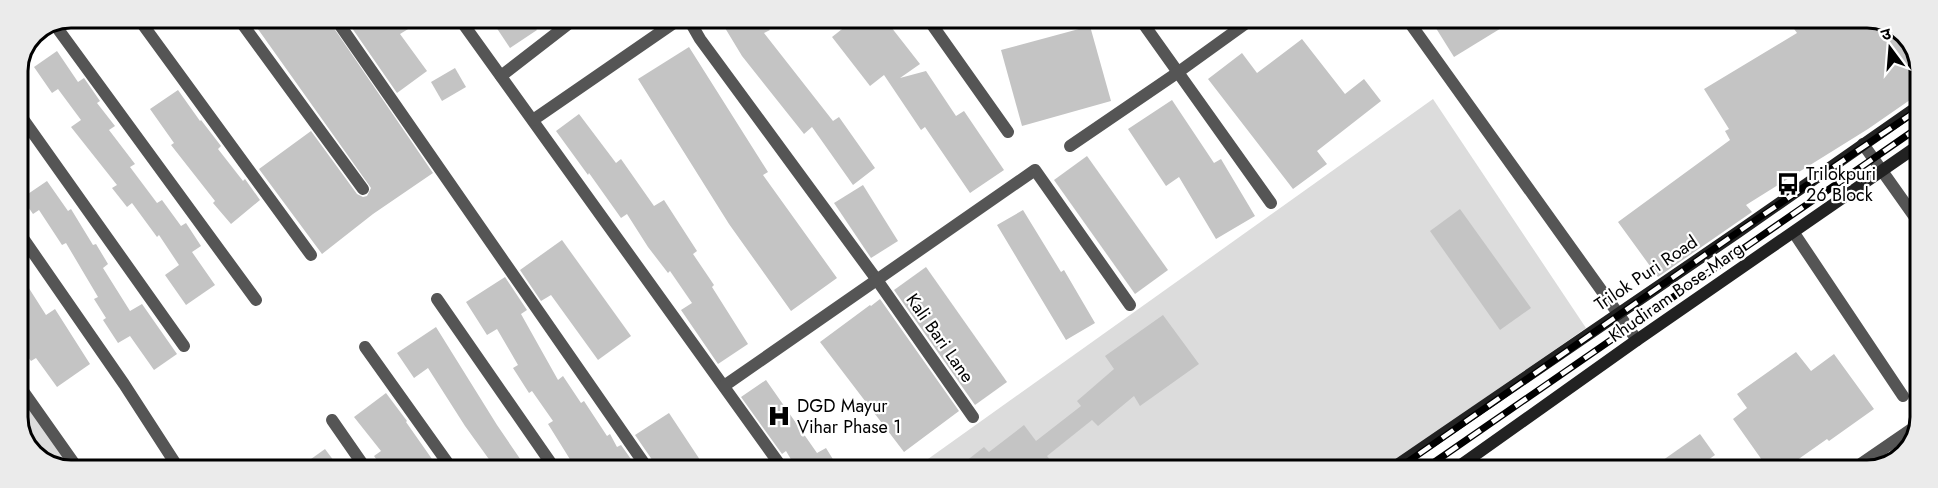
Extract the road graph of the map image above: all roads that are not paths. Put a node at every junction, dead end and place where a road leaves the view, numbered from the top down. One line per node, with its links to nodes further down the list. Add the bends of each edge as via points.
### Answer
1 (146, 29): 28 (street)
2 (246, 29): 23 (street)
3 (343, 29): 48 (street)
4 (467, 29): 14 (street)
5 (561, 29): 14 (street)
6 (665, 29): 16 (street)
7 (694, 29): 29 (street, Kali Bari Lane)
8 (935, 29): 18 (street)
9 (1147, 29): 13 (street)
10 (1238, 29): 13 (street)
11 (1415, 29): 33 (street)
12 (59, 30): 31 (street)
13 (1177, 73): 20 (street); 24 (street)
14 (501, 76): 16 (street)
15 (1909, 112): 19 (street, Trilok Puri Road)
16 (533, 120): 37 (street)
17 (28, 126): 35 (street)
18 (1008, 132)
19 (1863, 144): 22 (street); 33 (street, Trilok Puri Road)
20 (1070, 146)
21 (1909, 152): 22 (street, Khudiram Bose Marg)
22 (1882, 171): 25 (street); 26 (street, Khudiram Bose Marg)
23 (363, 189)
24 (1271, 203)
25 (1909, 210)
26 (1794, 233): 34 (street, Khudiram Bose Marg); 38 (street)
27 (29, 246): 44 (street)
28 (311, 255)
29 (877, 280): 32 (street, via 1035,170); 37 (street); 40 (street, Kali Bari Lane)
30 (437, 299): 47 (street)
31 (256, 300)
32 (1130, 304)
33 (1617, 314): 34 (street); 50 (street, Trilok Puri Road)
34 (1637, 340): 51 (street, Khudiram Bose Marg)
35 (184, 346)
36 (365, 347): 46 (street)
37 (724, 386): 49 (street)
38 (1903, 396)
39 (29, 400): 43 (street)
40 (973, 417)
41 (332, 420): 45 (street)
42 (1906, 433): 52 (street)
43 (72, 460)
44 (173, 460)
45 (360, 460)
46 (446, 460)
47 (549, 460)
48 (642, 460)
49 (777, 460)
50 (1405, 460)
51 (1468, 460)
52 (1867, 460)

